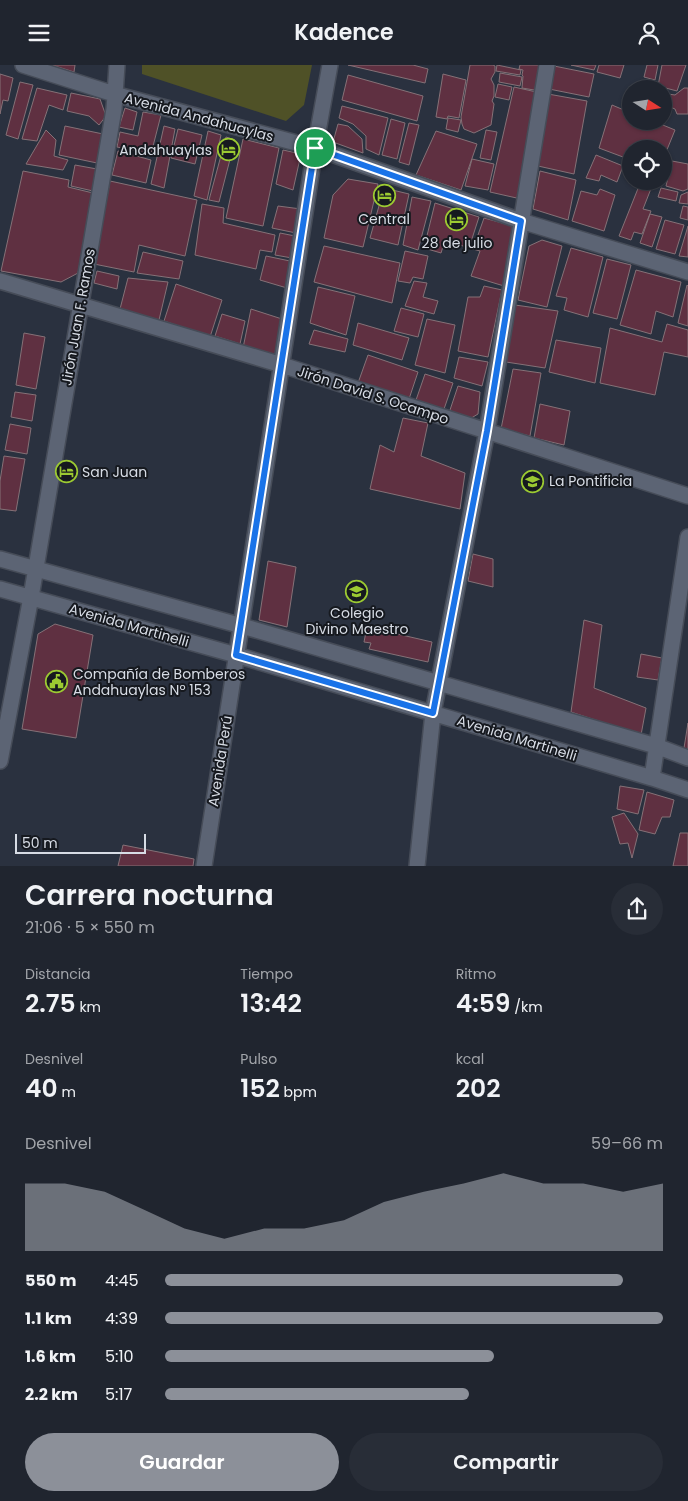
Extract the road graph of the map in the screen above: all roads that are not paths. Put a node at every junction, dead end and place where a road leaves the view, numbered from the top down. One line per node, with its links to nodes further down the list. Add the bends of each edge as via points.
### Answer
1 (23, 65): 5 (street, Avenida Andahuaylas)
2 (117, 65): 5 (street, Jirón Juan F. Ramos)
3 (330, 65): 6 (street, Avenida Perú)
4 (547, 65): 7 (street)
5 (114, 94): 6 (street, Avenida Andahuaylas); 10 (street, Jirón Juan F. Ramos)
6 (315, 148): 7 (street, Avenida Andahuaylas); 11 (street, Avenida Perú)
7 (521, 221): 8 (street, Avenida Andahuaylas); 12 (street)
8 (688, 272)
9 (0, 281): 10 (street, Jirón David S. Ocampo)
10 (81, 304): 11 (street, Jirón David S. Ocampo); 16 (street, Jirón Juan F. Ramos)
11 (282, 365): 12 (street, Jirón David S. Ocampo); 19 (street, Avenida Perú)
12 (487, 431): 13 (street, Jirón David S. Ocampo); 21 (street)
13 (688, 496)
14 (688, 537): 23 (street)
15 (0, 559): 16 (street)
16 (35, 568): 18 (street, Jirón Juan F. Ramos); 19 (street)
17 (0, 589): 18 (street, Avenida Martinelli)
18 (30, 597): 20 (street, Avenida Martinelli); 25 (street, Jirón Juan F. Ramos)
19 (242, 626): 20 (street, Avenida Perú); 21 (street)
20 (236, 655): 22 (street, Avenida Martinelli); 28 (street, Avenida Perú)
21 (438, 683): 22 (street); 23 (street)
22 (433, 713): 26 (street, Avenida Martinelli); 29 (street)
23 (656, 746): 24 (street); 26 (street)
24 (688, 758)
25 (0, 761)
26 (652, 778): 27 (street, Avenida Martinelli)
27 (688, 790)
28 (204, 866)
29 (417, 866)

